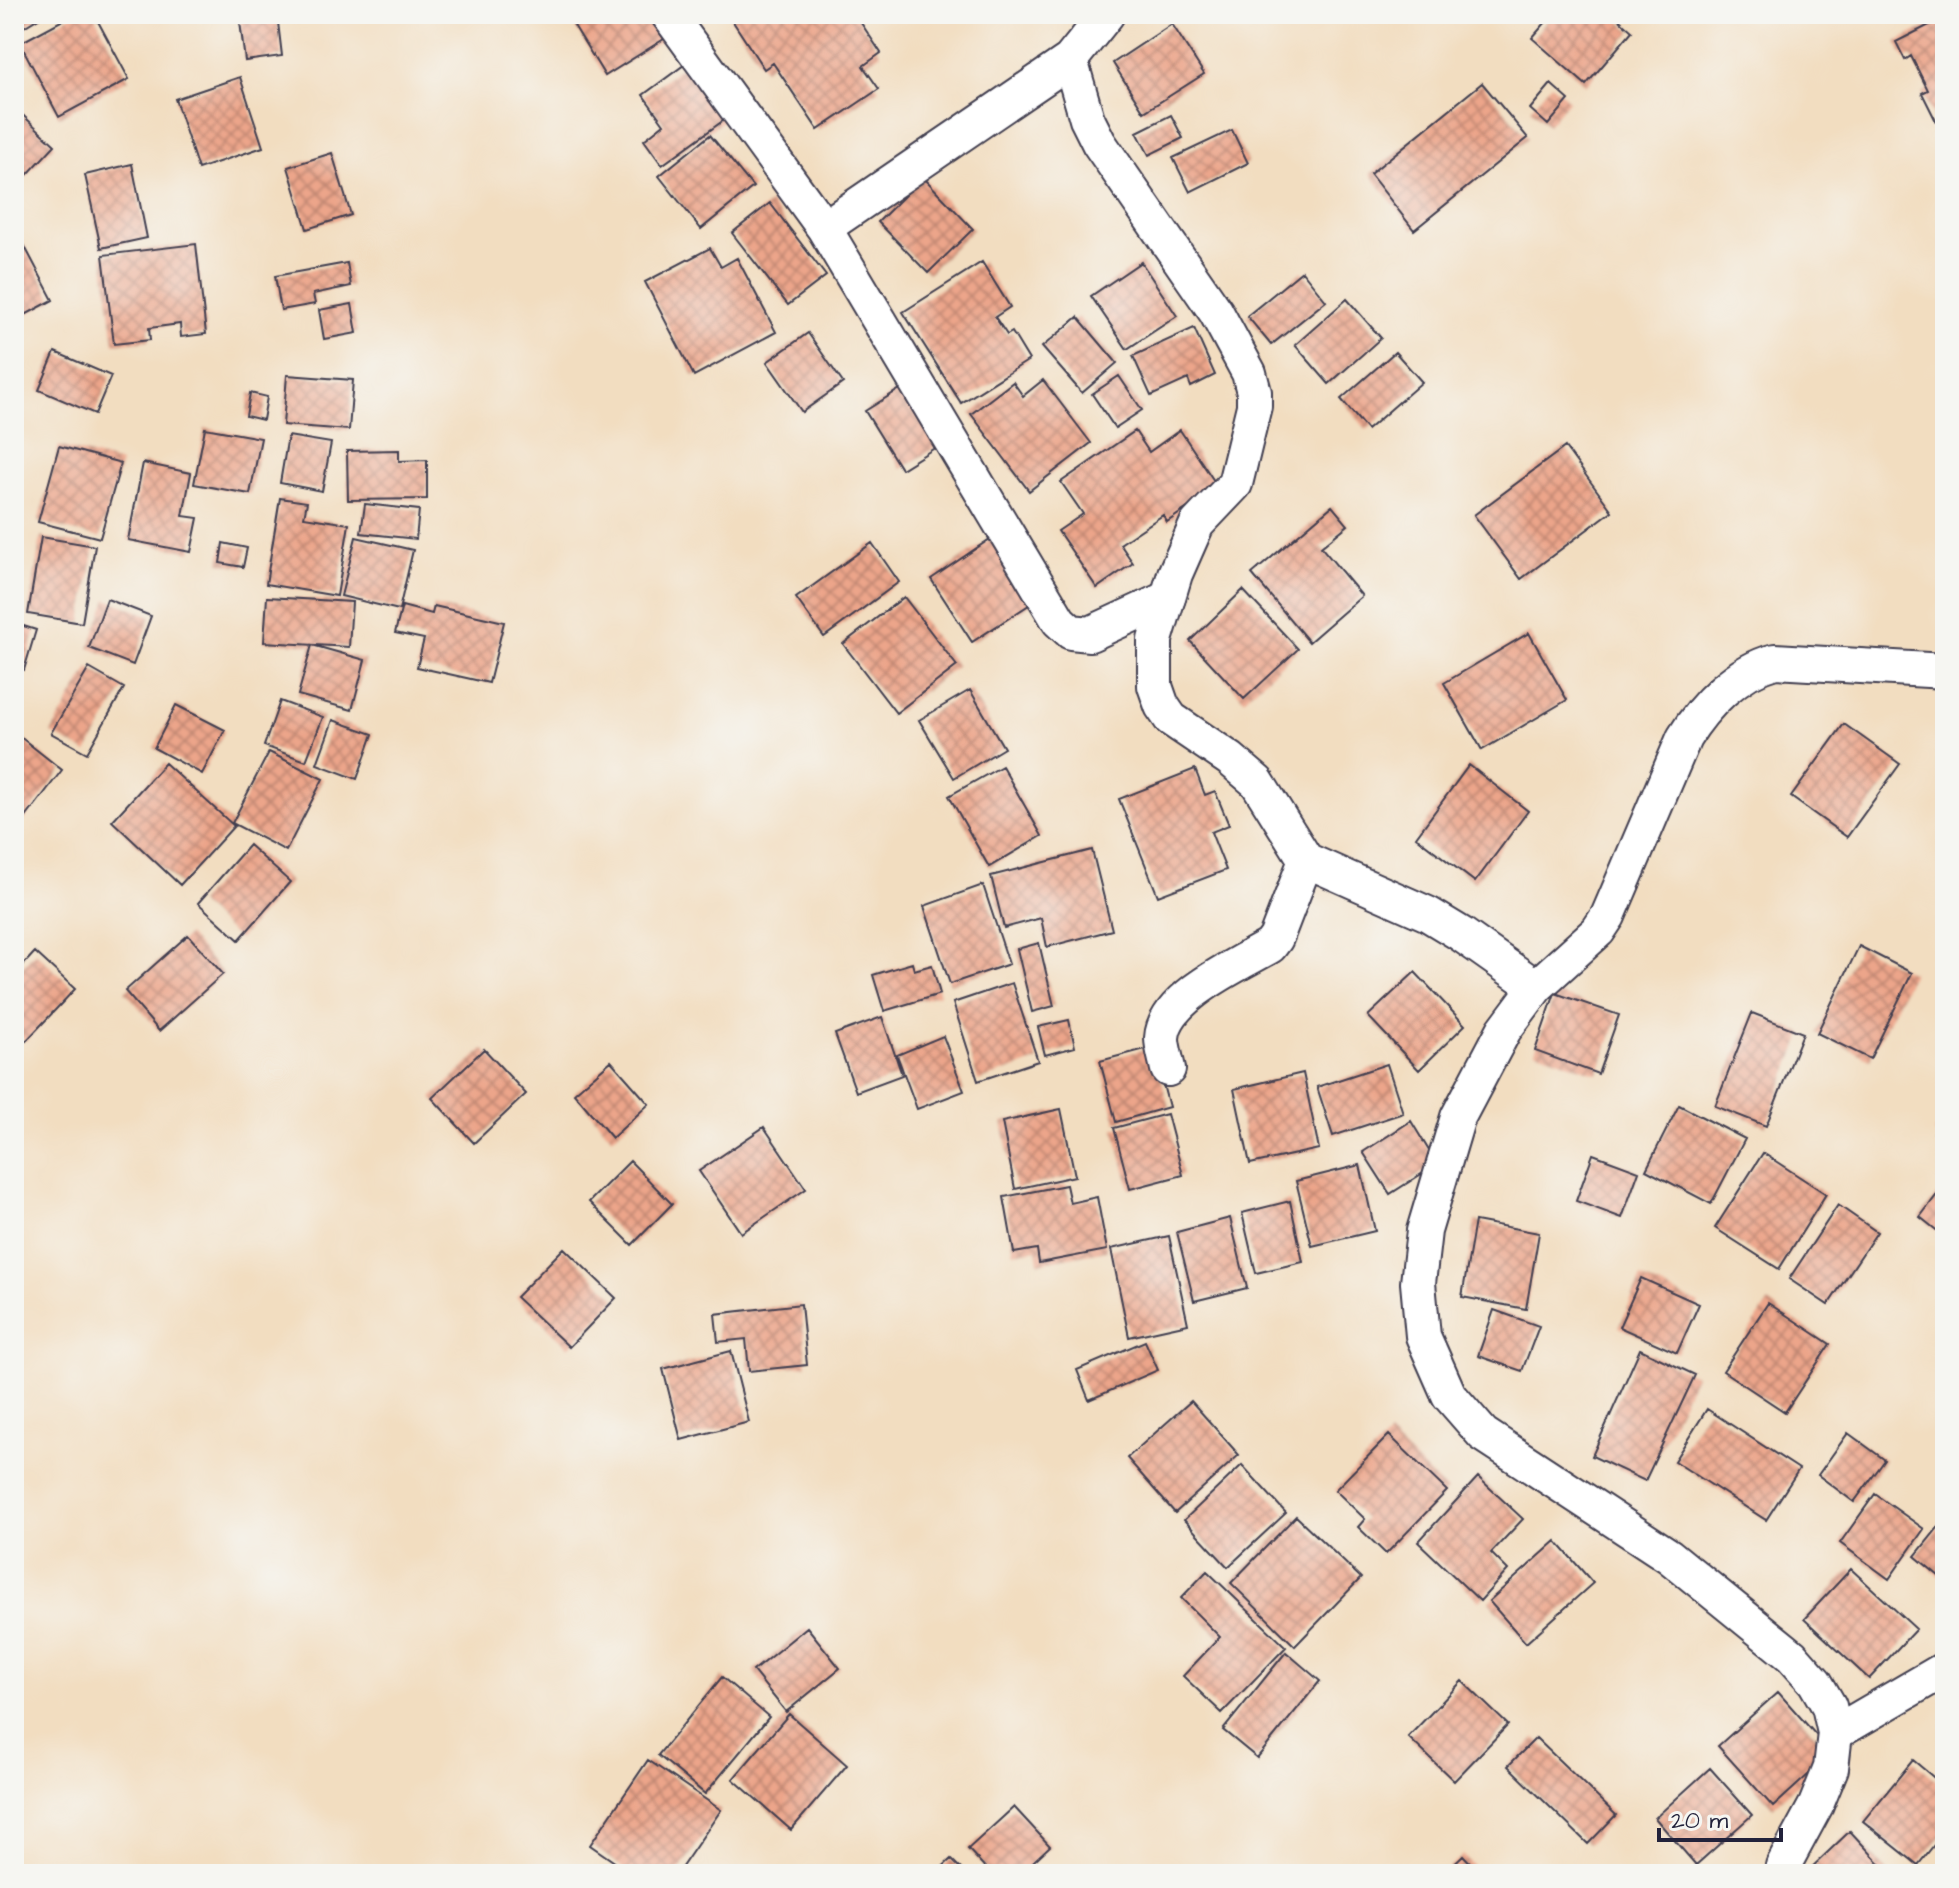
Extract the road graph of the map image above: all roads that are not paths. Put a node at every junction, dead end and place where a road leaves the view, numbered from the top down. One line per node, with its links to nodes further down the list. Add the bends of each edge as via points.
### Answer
1 (668, 14): 4 (street)
2 (1107, 14): 3 (street)
3 (1070, 60): 4 (street); 5 (street, via 1099,143 1216,312 1254,392 1235,484 1197,524)
4 (824, 228): 5 (street, via 1059,621 1071,632 1090,634)
5 (1168, 598): 7 (street, via 1153,661 1162,706 1171,719 1257,782)
6 (1945, 671): 8 (street, via 1775,661 1758,666 1713,700 1684,738 1608,916)
7 (1306, 860): 8 (street, via 1428,914); 9 (street, via 1270,946 1211,979 1168,1019 1162,1037)
8 (1536, 987): 11 (street, via 1504,1030 1458,1117 1424,1231 1418,1283 1423,1336 1449,1395 1483,1434 1669,1556 1792,1656 1829,1706)
9 (1168, 1069)
10 (1945, 1669): 11 (street)
11 (1835, 1733): 12 (street, via 1831,1768)
12 (1783, 1866)

